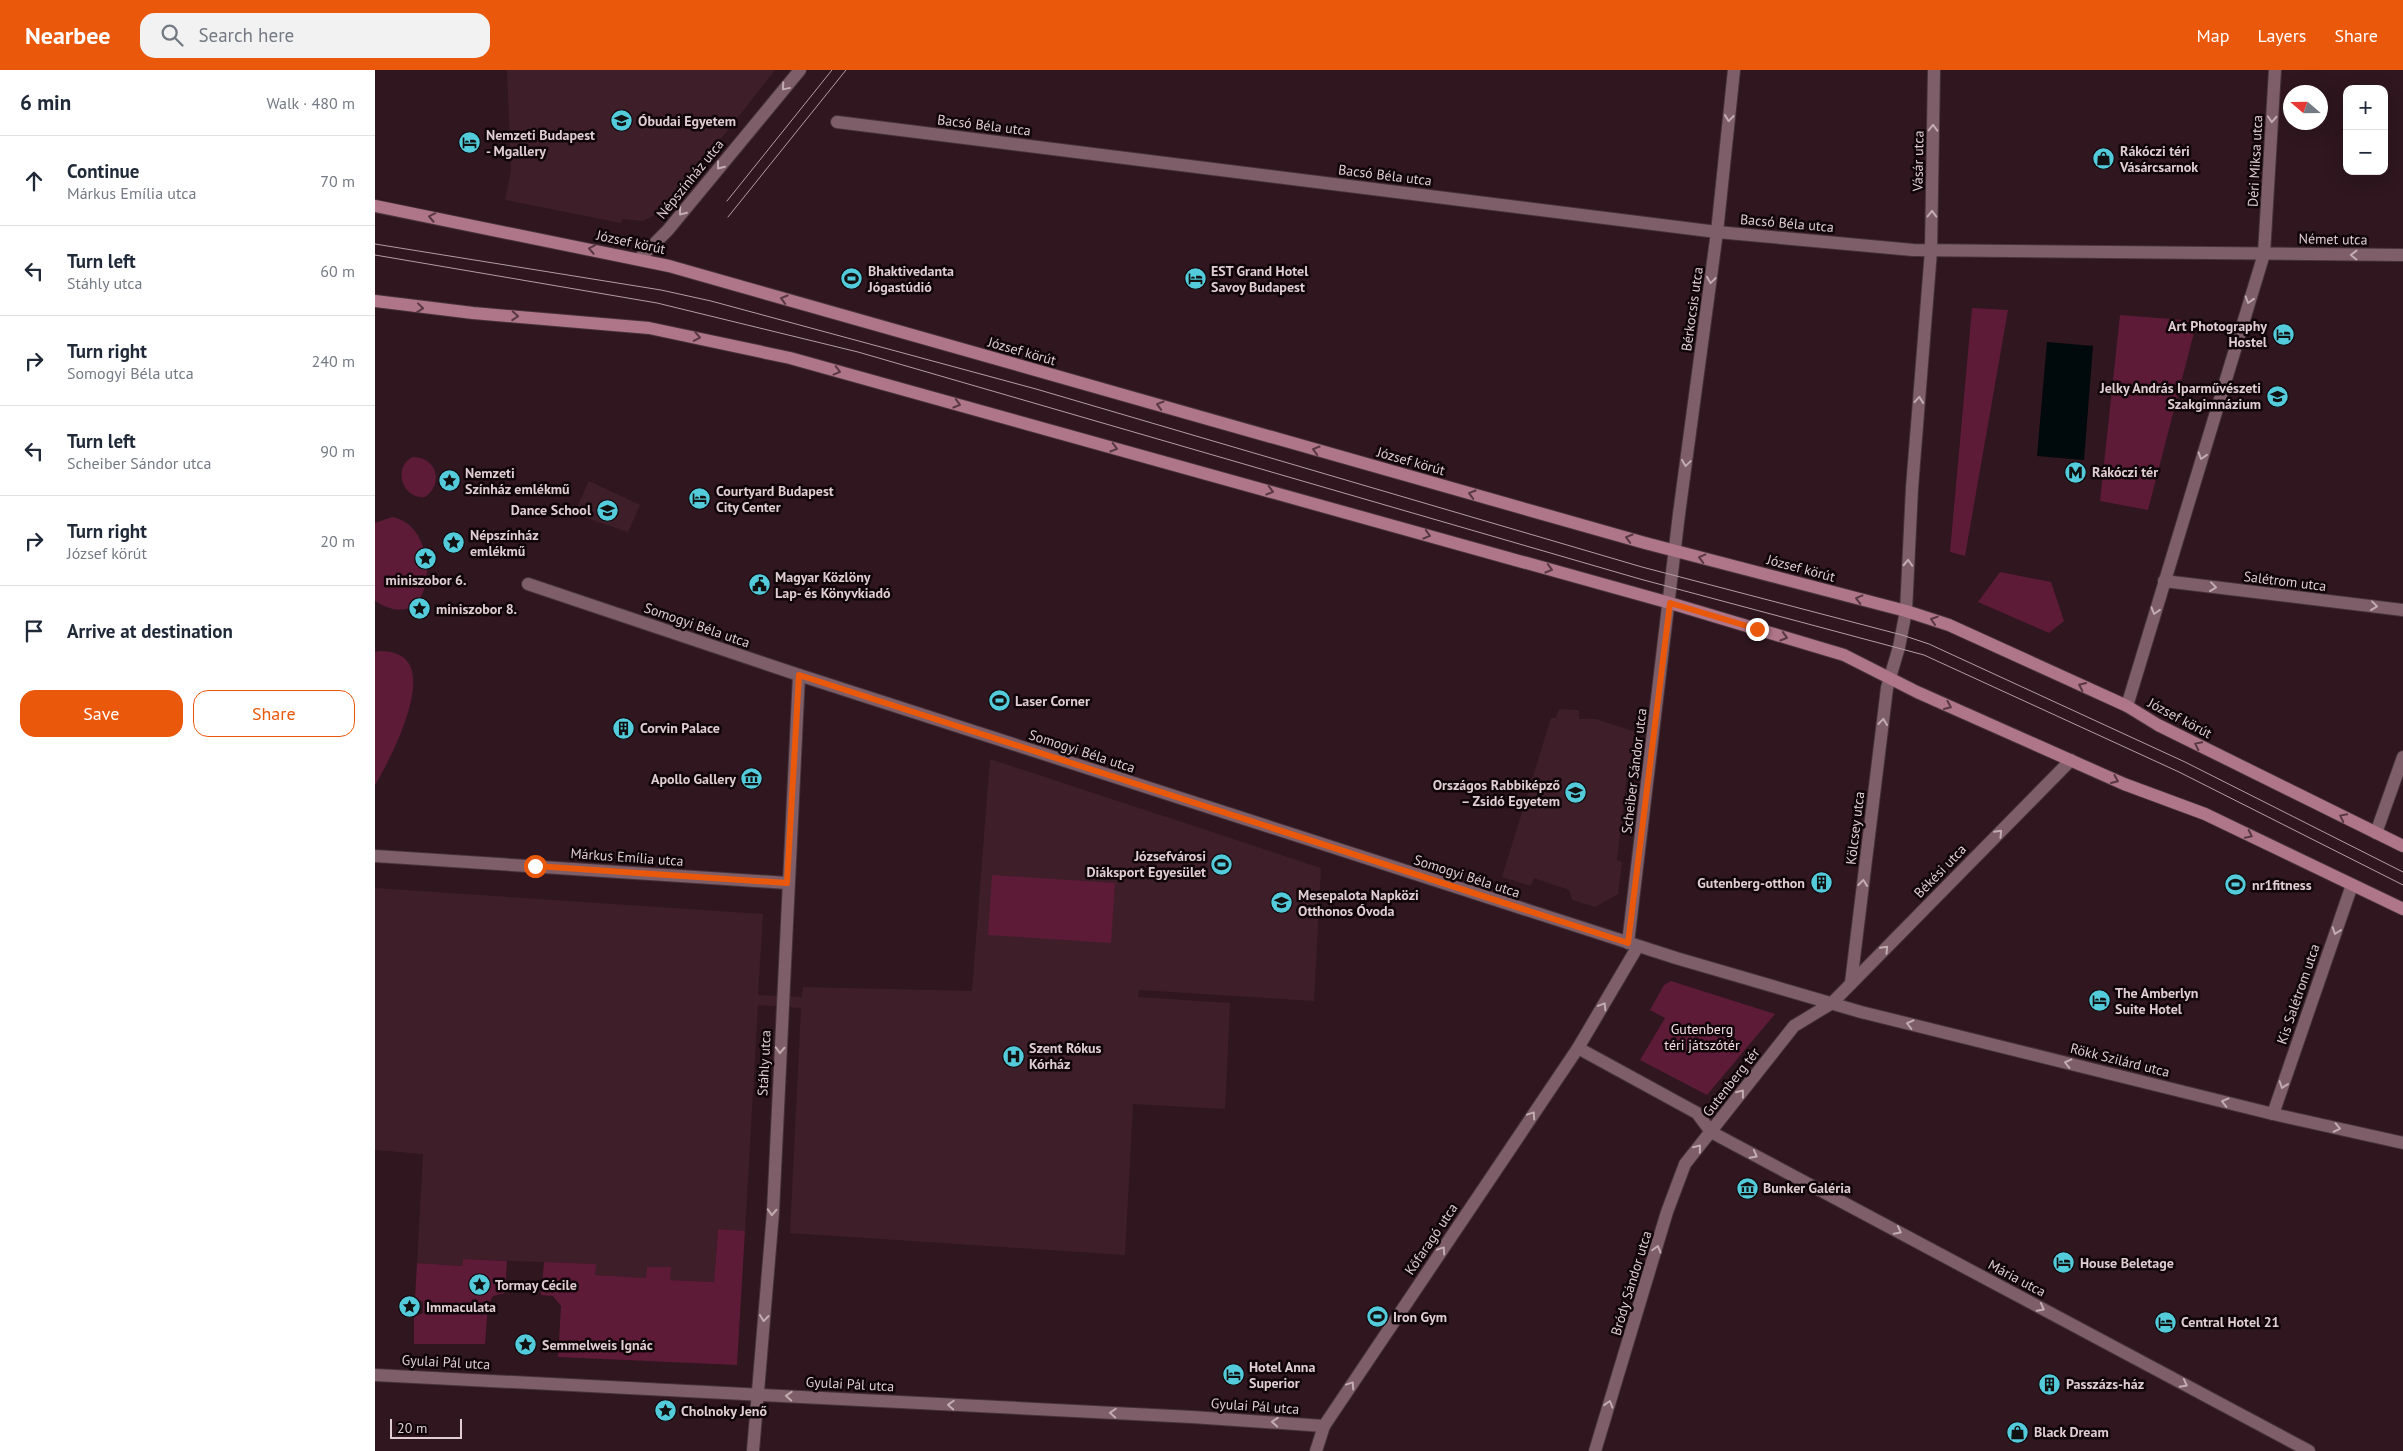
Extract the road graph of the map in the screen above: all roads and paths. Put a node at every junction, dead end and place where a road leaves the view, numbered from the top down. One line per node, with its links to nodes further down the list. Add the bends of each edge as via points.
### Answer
1 (799, 70): 11 (street, Népszínház utca, one-way to 11, via 668,230)
2 (1734, 70): 7 (street, Bérkocsis utca, one-way to 7)
3 (1934, 70): 8 (street, Vásár utca, one-way to 3)
4 (2275, 70): 9 (street, Déri Miksa utca, one-way to 9)
5 (837, 122): 7 (street, Bacsó Béla utca)
6 (375, 206): 11 (main road, József körút, one-way to 6)
7 (1717, 232): 8 (street, Bacsó Béla utca); 13 (street, Bérkocsis utca, one-way to 13)
8 (1931, 251): 9 (street); 18 (street, one-way to 8, via 1912,488)
9 (2263, 254): 10 (street, Német utca, one-way to 9); 14 (street, one-way to 14)
10 (2403, 255)
11 (640, 258): 13 (main road, József körút, one-way to 11)
12 (375, 301): 16 (main road, one-way to 16, via 473,314 649,328 772,354)
13 (1676, 551): 16 (street, Bérkocsis utca); 18 (main road, József körút, one-way to 13)
14 (2164, 581): 17 (street, Salétrom utca, one-way to 17); 21 (street, one-way to 21)
15 (528, 584): 19 (street, Somogyi Béla utca)
16 (1670, 603): 20 (main road, one-way to 20, via 1844,655); 30 (street, Scheiber Sándor utca)
17 (2403, 610)
18 (1906, 611): 20 (street, Kölcsey utca); 21 (main road, József körút, one-way to 18, via 1949,625)
19 (799, 675): 27 (street, Stáhly utca); 30 (street, Somogyi Béla utca)
20 (1889, 676): 23 (main road, one-way to 23, via 1917,692); 31 (street, Kölcsey utca, one-way to 20)
21 (2127, 706): 24 (main road, József körút, one-way to 21, via 2158,725)
22 (2403, 757): 24 (street)
23 (2071, 760): 28 (main road, one-way to 28, via 2205,814); 31 (street, Békési utca, one-way to 23)
24 (2376, 833): 25 (main road, József körút)
25 (2403, 846)
26 (375, 856): 27 (street, Márkus Emília utca)
27 (787, 883): 38 (street, Stáhly utca, one-way to 38, via 771,1240)
28 (2352, 885): 29 (main road); 34 (street, Kis Salétrom utca, one-way to 34)
29 (2403, 910)
30 (1633, 945): 32 (street); 33 (street, one-way to 30)
31 (1851, 983): 32 (street, Békési utca)
32 (1831, 1003): 34 (street, Rökk Szilárd utca, one-way to 32); 35 (street, Gutenberg tér, one-way to 32, via 1794,1026)
33 (1578, 1048): 35 (street, Gutenberg tér, via 1697,1114); 39 (street, Kőfaragó utca, one-way to 33)
34 (2273, 1114): 36 (street, Rökk Szilárd utca, one-way to 36)
35 (1711, 1132): 42 (street, Bródy Sándor utca, one-way to 35, via 1673,1196 1685,1164); 43 (street, Mária utca, one-way to 43)
36 (2403, 1142)
37 (375, 1375): 38 (street, Gyulai Pál utca)
38 (757, 1395): 39 (street, Gyulai Pál utca, one-way to 38); 40 (street, Stáhly utca)
39 (1324, 1426): 41 (street, Kőfaragó utca)
40 (753, 1451)
41 (1316, 1451)
42 (1595, 1451)
43 (2309, 1451)

